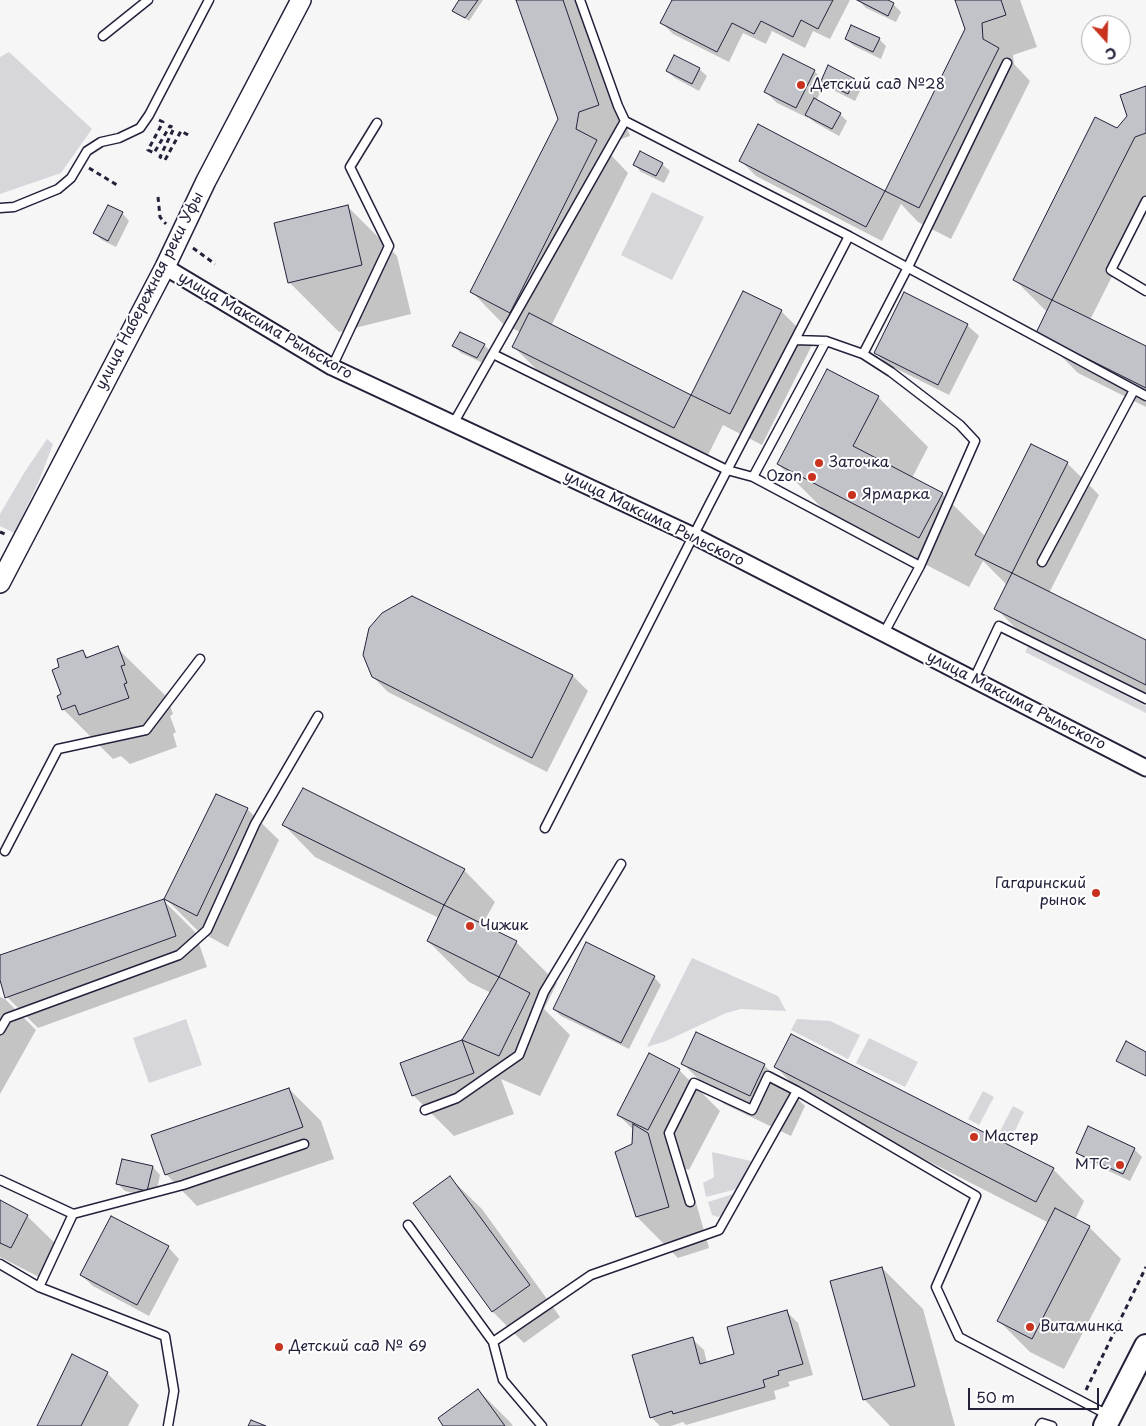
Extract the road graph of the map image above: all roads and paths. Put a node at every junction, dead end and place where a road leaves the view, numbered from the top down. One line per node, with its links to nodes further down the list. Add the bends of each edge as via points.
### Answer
1 (148, 0): 5 (lane)
2 (209, 0): 14 (lane, via 140,128 87,150 71,178 58,188 14,207)
3 (301, 0): 16 (street, улица Набережная реки Уфы)
4 (580, 0): 8 (lane)
5 (103, 36)
6 (1007, 64): 17 (lane)
7 (155, 118): 10 (path, via 163,122 148,150 154,153 170,126 174,128 160,157 164,160 181,132)
8 (625, 121): 15 (lane); 21 (lane)
9 (377, 122): 23 (lane, via 350,167 389,246)
10 (190, 136)
11 (85, 166): 12 (path)
12 (116, 185)
13 (1146, 202): 18 (lane, via 1112,270)
14 (0, 208)
15 (848, 236): 17 (lane); 19 (lane)
16 (165, 267): 23 (street, улица Максима Рыльского); 32 (street, улица Набережная реки Уфы)
17 (908, 267): 22 (lane); 24 (lane)
18 (1146, 291)
19 (795, 340): 20 (lane); 27 (lane)
20 (826, 341): 22 (lane); 28 (lane)
21 (493, 354): 26 (lane); 27 (lane)
22 (863, 354): 31 (lane, via 892,372 960,425 975,441)
23 (332, 367): 26 (street, улица Максима Рыльского)
24 (1134, 390): 25 (lane); 30 (lane)
25 (1146, 396)
26 (453, 424): 29 (street, улица Максима Рыльского)
27 (727, 470): 28 (lane); 29 (lane)
28 (753, 477): 31 (lane)
29 (694, 536): 33 (street, улица Максима Рыльского); 39 (lane)
30 (1042, 562)
31 (920, 566): 33 (lane)
32 (0, 583)
33 (884, 633): 35 (street, улица Максима Рыльского)
34 (200, 659): 40 (lane, via 146,730 58,749)
35 (974, 679): 36 (lane, via 999,626); 38 (street, улица Максима Рыльского)
36 (1146, 699)
37 (318, 716): 42 (lane, via 255,824 207,930 179,956 7,1018)
38 (1146, 768)
39 (545, 828)
40 (5, 851)
41 (620, 864): 44 (lane, via 544,992 519,1055 457,1098)
42 (0, 1030)
43 (797, 1091): 47 (lane, via 768,1076 752,1110 694,1082 669,1133); 53 (lane, via 719,1230 591,1274); 55 (lane, via 976,1196 936,1287 959,1337)
44 (425, 1110)
45 (304, 1144): 48 (lane, via 183,1185)
46 (0, 1180): 48 (lane)
47 (690, 1202)
48 (73, 1214): 52 (lane)
49 (408, 1225): 53 (lane)
50 (0, 1264): 52 (lane)
51 (1146, 1267): 55 (path)
52 (39, 1287): 57 (lane, via 165,1336 174,1391)
53 (493, 1342): 58 (lane, via 503,1380)
54 (1146, 1346): 56 (main road)
55 (1082, 1401): 56 (lane)
56 (1108, 1421)
57 (168, 1426)
58 (542, 1426)
59 (1040, 1426): 60 (lane, via 1042,1423)
60 (1052, 1426)

